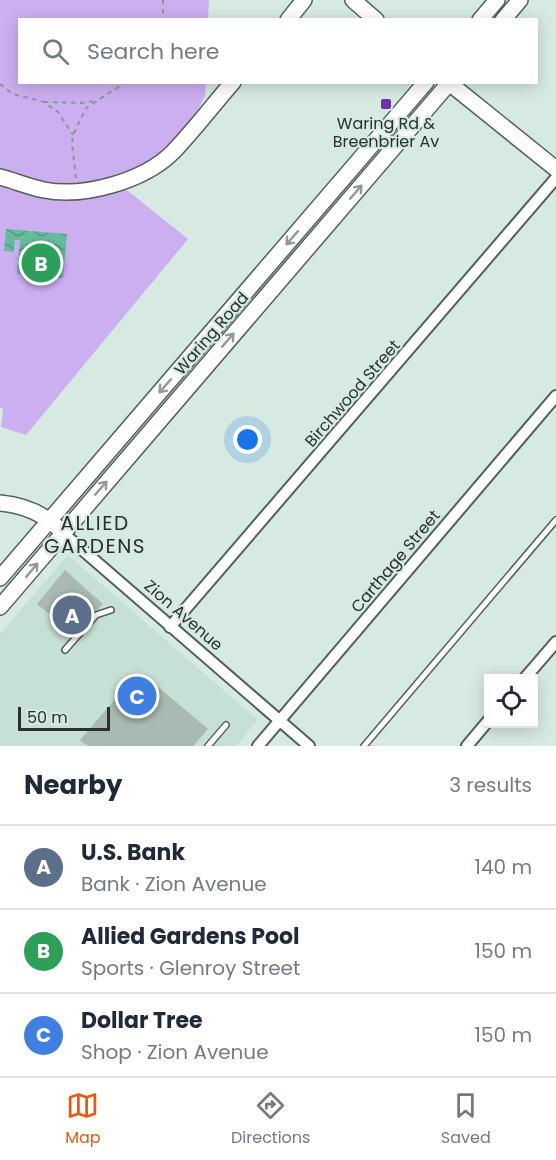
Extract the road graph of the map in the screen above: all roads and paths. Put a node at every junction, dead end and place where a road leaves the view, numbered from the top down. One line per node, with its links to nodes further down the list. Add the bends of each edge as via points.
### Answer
1 (163, 0): 6 (path)
2 (304, 0): 7 (main road)
3 (353, 0): 8 (main road)
4 (497, 0): 9 (main road)
5 (520, 0): 10 (main road)
6 (163, 18)
7 (290, 18)
8 (374, 18)
9 (482, 18)
10 (505, 18)
11 (0, 84): 18 (path, via 13,94)
12 (123, 84): 17 (path)
13 (231, 84): 23 (main road, via 171,153 145,171 118,182)
14 (424, 84): 26 (main road, Waring Road, one-way to 26)
15 (448, 84): 28 (main road, Waring Road, one-way to 15)
16 (450, 84): 20 (main road)
17 (97, 100): 18 (path); 19 (path, via 86,108)
18 (44, 102): 19 (path, via 58,112)
19 (73, 135): 23 (path)
20 (556, 169)
21 (0, 177): 23 (main road, via 46,190)
22 (556, 178): 32 (street, Birchwood Street)
23 (78, 190)
24 (556, 396): 36 (street, Carthage Street)
25 (0, 503): 26 (main road, Zion Avenue, via 23,506)
26 (50, 520): 28 (main road, Zion Avenue); 29 (main road, Waring Road)
27 (556, 520): 42 (lane)
28 (63, 533): 30 (main road, Waring Road, one-way to 28); 32 (street, Zion Avenue)
29 (0, 578)
30 (0, 607)
31 (111, 610): 34 (lane, via 96,615)
32 (170, 627): 36 (street, Zion Avenue)
33 (556, 642): 35 (street)
34 (65, 650)
35 (528, 674)
36 (279, 721): 40 (street, Carthage Street); 41 (street, Zion Avenue)
37 (226, 725): 39 (lane)
38 (484, 727): 43 (street)
39 (208, 746)
40 (258, 746)
41 (309, 746)
42 (364, 746)
43 (467, 746)

